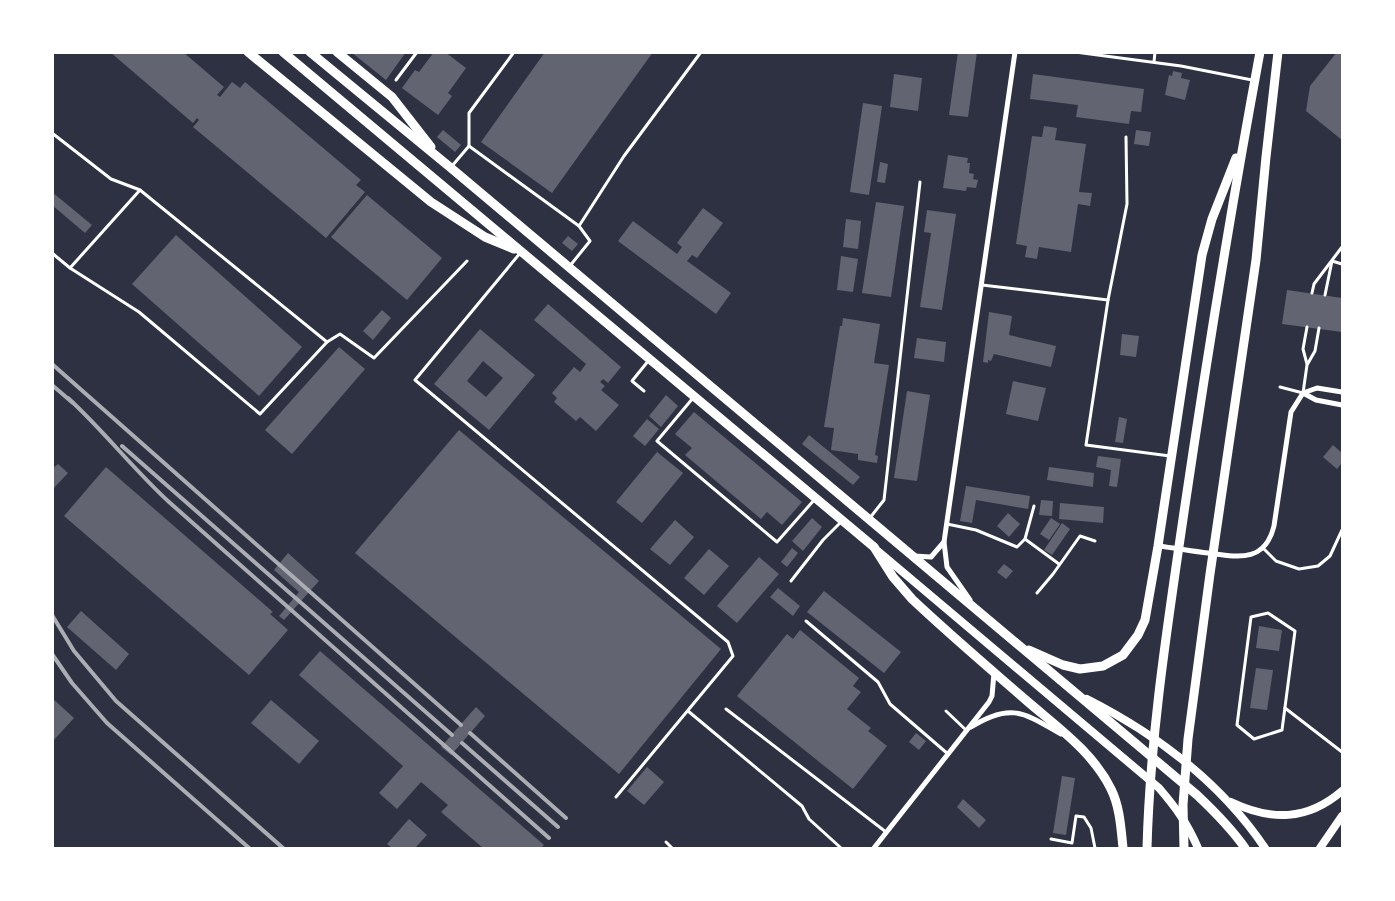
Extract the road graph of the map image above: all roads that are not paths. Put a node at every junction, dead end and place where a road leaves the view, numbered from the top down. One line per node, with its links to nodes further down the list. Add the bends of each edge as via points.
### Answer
1 (248, 52): 27 (main road, via 431,202 485,237)
2 (283, 52): 27 (main road)
3 (310, 52): 21 (main road)
4 (337, 52): 21 (main road, via 392,97)
5 (417, 52): 15 (lane)
6 (514, 52): 20 (lane, via 470,113)
7 (701, 52): 25 (lane, via 624,156)
8 (1014, 52): 34 (street)
9 (1075, 52): 13 (lane)
10 (1155, 52): 14 (lane)
11 (1260, 52): 16 (main road)
12 (1278, 52): 92 (main road, via 1256,260 1188,739 1183,805)
13 (1096, 54): 14 (lane)
14 (1154, 62): 16 (lane)
15 (396, 80)
16 (1255, 81): 19 (main road)
17 (52, 133): 24 (lane, via 111,179)
18 (1126, 136): 37 (lane, via 1127,204)
19 (1244, 137): 49 (main road, via 1207,234); 91 (main road, via 1200,404 1154,722)
20 (469, 146): 22 (lane); 25 (lane)
21 (439, 158): 22 (main road)
22 (451, 168): 33 (main road)
23 (920, 182): 52 (lane, via 884,500)
24 (140, 190): 32 (lane); 40 (lane)
25 (579, 226): 33 (lane, via 590,241)
26 (1342, 247): 30 (lane)
27 (521, 252): 41 (main road); 73 (lane, via 416,380 728,642 733,656)
28 (52, 253): 32 (lane)
29 (467, 261): 40 (lane, via 374,358 340,334)
30 (1332, 261): 31 (lane); 35 (lane, via 1314,284); 36 (lane)
31 (1342, 264)
32 (70, 268): 40 (lane, via 139,312 260,414)
33 (569, 268): 52 (main road)
34 (981, 285): 37 (lane); 54 (street)
35 (1312, 293)
36 (1325, 295)
37 (1108, 300): 49 (lane, via 1086,445)
38 (1307, 327): 42 (lane, via 1303,349)
39 (1319, 328): 42 (lane, via 1315,350)
40 (327, 342)
41 (650, 359): 44 (lane, via 632,381); 47 (main road)
42 (1307, 365): 46 (lane)
43 (1280, 388): 46 (lane)
44 (644, 391)
45 (1342, 392): 46 (street, via 1317,388)
46 (1303, 393): 48 (street, via 1316,400); 61 (street, via 1291,412 1274,526)
47 (694, 397): 50 (main road); 50 (lane, via 657,441 759,527 777,542)
48 (1342, 405)
49 (1171, 456): 59 (main road)
50 (815, 498): 53 (main road)
51 (1034, 506): 56 (lane)
52 (869, 520): 62 (main road)
53 (842, 521): 60 (main road); 64 (lane)
54 (947, 524): 56 (lane, via 976,530 1017,547); 58 (street)
55 (1342, 530): 61 (lane, via 1330,556 1318,566 1299,569 1276,561)
56 (1025, 539): 63 (lane)
57 (1094, 541): 63 (lane, via 1080,536)
58 (944, 542): 62 (street, via 931,557); 66 (street, via 947,567)
59 (1158, 546): 61 (street, via 1238,557); 68 (main road, via 1145,620 1123,655 1103,666 1080,670 1063,666)
60 (874, 547): 69 (main road, via 912,599); 93 (street, via 1159,788 1180,812)
61 (1262, 548)
62 (913, 556): 66 (main road)
63 (1059, 564): 65 (lane)
64 (791, 581)
65 (1037, 593)
66 (979, 612): 68 (main road)
67 (806, 621): 78 (lane, via 878,682 890,704)
68 (1020, 646): 70 (main road)
69 (994, 672): 75 (street, via 992,696); 76 (main road)
70 (1076, 694): 81 (street, via 1149,734); 94 (main road, via 1211,808)
71 (1284, 708): 71 (lane, via 1295,631 1268,613 1251,617 1237,725 1254,739 1282,730); 77 (lane)
72 (726, 709): 83 (lane)
73 (688, 711): 80 (lane); 87 (lane, via 802,806 809,819)
74 (946, 711): 75 (lane)
75 (969, 730): 76 (street, via 987,717 1018,713); 78 (street)
76 (1070, 739): 90 (main road, via 1096,766 1111,790 1120,820)
77 (1342, 752)
78 (949, 754): 83 (street)
79 (1342, 791): 81 (street, via 1317,808 1291,815 1262,814)
80 (616, 797)
81 (1228, 800): 95 (street)
82 (1342, 816): 96 (street)
83 (887, 833): 88 (street)
84 (1051, 839): 89 (lane, via 1072,843 1076,816 1084,817 1091,828)
85 (666, 842): 86 (lane)
86 (672, 848)
87 (840, 848)
88 (874, 848)
89 (1095, 848)
90 (1123, 848)
91 (1147, 848)
92 (1184, 848)
93 (1198, 848)
94 (1245, 848)
95 (1265, 848)
96 (1320, 848)

